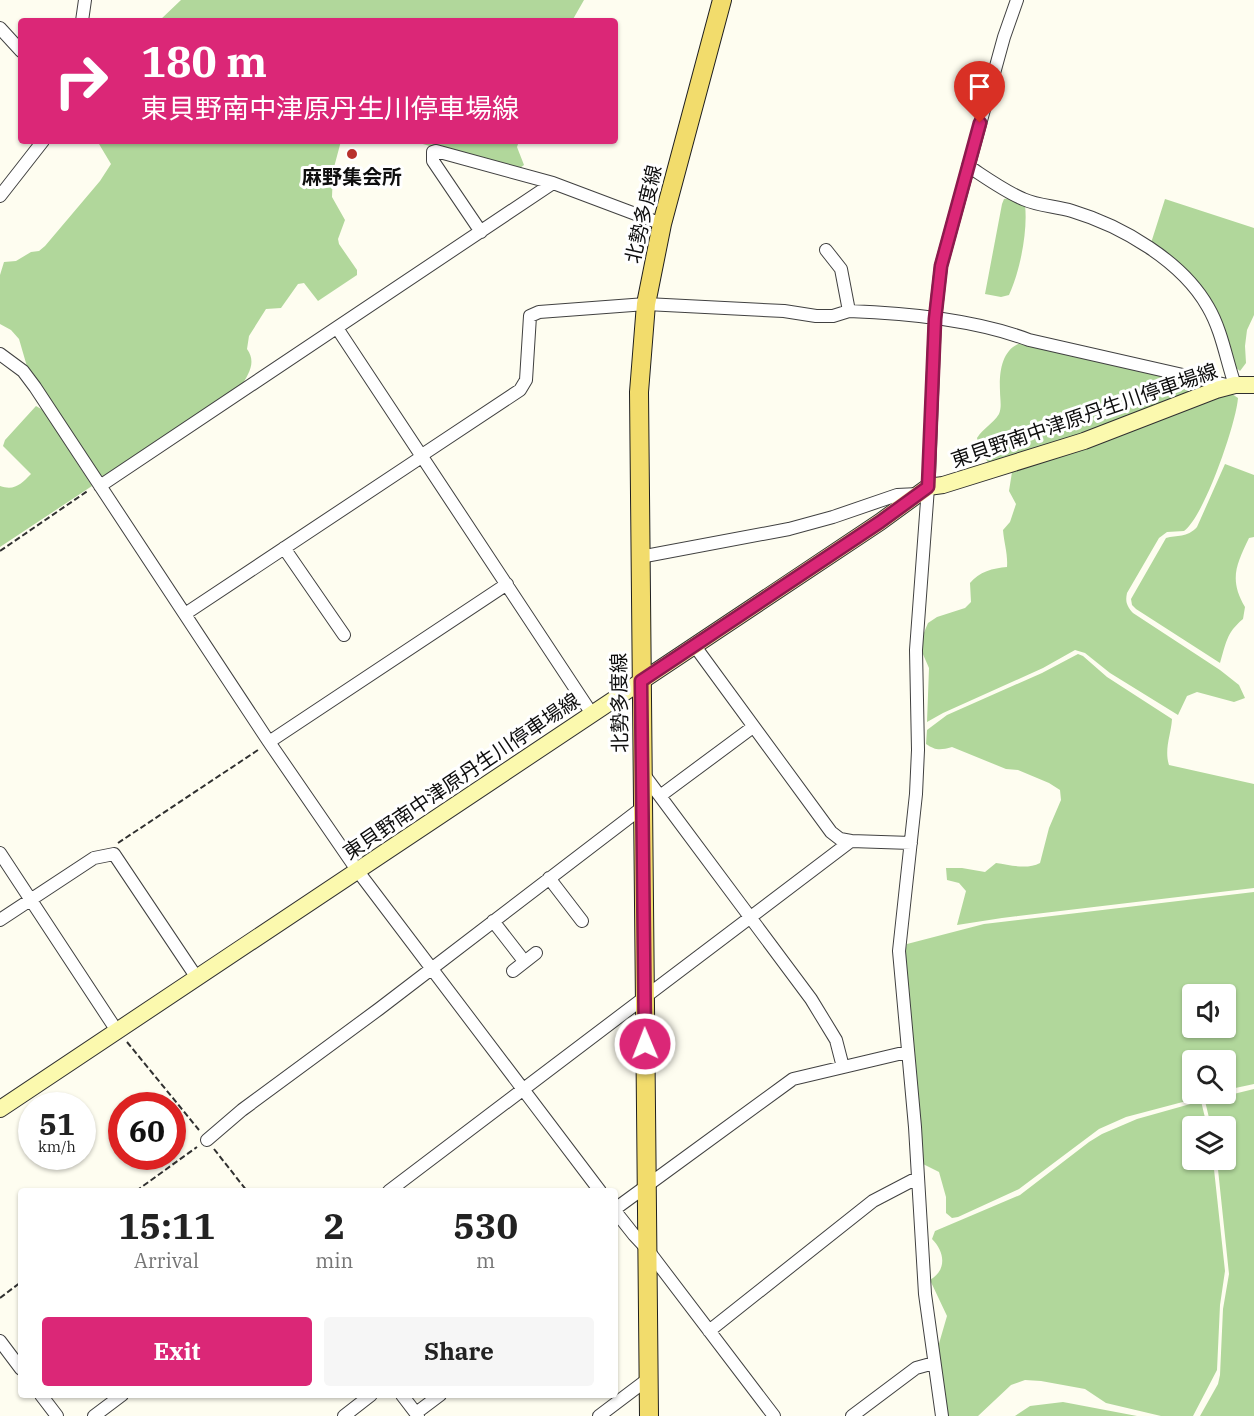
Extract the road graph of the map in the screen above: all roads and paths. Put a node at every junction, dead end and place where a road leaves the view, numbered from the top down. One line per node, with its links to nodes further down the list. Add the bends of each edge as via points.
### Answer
1 (85, 0): 4 (street)
2 (722, 0): 11 (main road, 北勢多度線)
3 (1017, 0): 8 (street)
4 (82, 18)
5 (0, 28): 6 (street)
6 (18, 48)
7 (41, 144): 10 (street)
8 (968, 166): 16 (street, via 941,266); 20 (street, via 1024,200 1100,221 1137,239 1168,263 1207,304)
9 (553, 183): 11 (street); 12 (street); 12 (street, via 433,152 433,161)
10 (0, 196)
11 (662, 224): 14 (main road, 北勢多度線)
12 (481, 232): 17 (street)
13 (826, 250): 15 (street, via 841,269)
14 (646, 304): 15 (street, via 816,316); 21 (street, via 539,312 530,316 526,380 520,390); 26 (main road, 北勢多度線, via 639,392)
15 (849, 311): 16 (street)
16 (935, 319): 20 (street, via 983,326); 23 (street)
17 (337, 328): 21 (street); 22 (street)
18 (0, 354): 22 (street, via 22,371)
19 (1254, 385): 20 (main road, 東貝野南中津原丹生川停車場線)
20 (1233, 386): 23 (main road, 東貝野南中津原丹生川停車場線, via 1084,441)
21 (423, 455): 24 (street); 27 (street)
22 (99, 485): 25 (path); 28 (street)
23 (924, 490): 26 (street, via 789,529); 30 (main road, 東貝野南中津原丹生川停車場線); 39 (street, via 915,650 918,750)
24 (284, 548): 28 (street); 29 (street)
25 (0, 551)
26 (640, 557): 31 (main road, 北勢多度線)
27 (507, 584): 32 (street); 34 (street)
28 (185, 614): 34 (street)
29 (345, 635)
30 (694, 645): 31 (main road, 東貝野南中津原丹生川停車場線); 33 (street)
31 (641, 681): 32 (main road, 東貝野南中津原丹生川停車場線); 35 (main road, 北勢多度線)
32 (592, 714): 42 (main road, 東貝野南中津原丹生川停車場線)
33 (753, 727): 36 (street); 38 (street, via 831,832)
34 (269, 742): 41 (path, via 114,845); 42 (street)
35 (642, 772): 36 (street); 37 (main road, 北勢多度線)
36 (660, 796): 45 (street)
37 (643, 807): 43 (street); 54 (main road, 北勢多度線)
38 (851, 841): 39 (street); 45 (street)
39 (911, 843): 56 (street, via 899,951)
40 (0, 853): 44 (street)
41 (102, 857): 44 (street, via 94,858); 53 (street, via 114,854)
42 (357, 870): 51 (street); 53 (main road, 東貝野南中津原丹生川停車場線)
43 (549, 878): 47 (street); 48 (street)
44 (30, 899): 46 (street); 55 (street)
45 (751, 918): 54 (street); 57 (street, via 826,1021)
46 (0, 920)
47 (493, 921): 50 (street); 51 (street)
48 (582, 921)
49 (536, 953): 50 (street)
50 (524, 961): 52 (street)
51 (432, 969): 58 (street); 60 (street)
52 (513, 971)
53 (197, 978): 55 (main road, 東貝野南中津原丹生川停車場線)
54 (644, 997): 58 (street); 62 (main road, 北勢多度線)
55 (117, 1030): 59 (main road, 東貝野南中津原丹生川停車場線); 60 (path)
56 (908, 1052): 57 (street); 61 (street)
57 (843, 1066): 62 (street, via 782,1085)
58 (523, 1089): 65 (street); 66 (street)
59 (0, 1109)
60 (207, 1140): 63 (path); 64 (path)
61 (917, 1178): 72 (street, via 873,1201); 74 (street)
62 (646, 1186): 67 (street); 69 (main road, 北勢多度線)
63 (140, 1188)
64 (245, 1188)
65 (393, 1188)
66 (598, 1188)
67 (618, 1208)
68 (618, 1214): 69 (street)
69 (647, 1248): 72 (street); 76 (main road, 北勢多度線)
70 (18, 1283): 71 (path)
71 (0, 1298)
72 (709, 1331): 88 (street)
73 (0, 1341): 75 (street)
74 (934, 1363): 89 (street, via 916,1368); 90 (street)
75 (18, 1365)
76 (648, 1379): 86 (street); 87 (main road, 北勢多度線)
77 (43, 1398): 83 (street)
78 (118, 1398): 84 (street)
79 (367, 1398): 85 (street)
80 (404, 1398): 82 (street)
81 (437, 1398): 82 (street)
82 (417, 1415)
83 (57, 1416)
84 (94, 1416)
85 (344, 1416)
86 (599, 1416)
87 (649, 1416)
88 (774, 1416)
89 (852, 1416)
90 (942, 1416)

